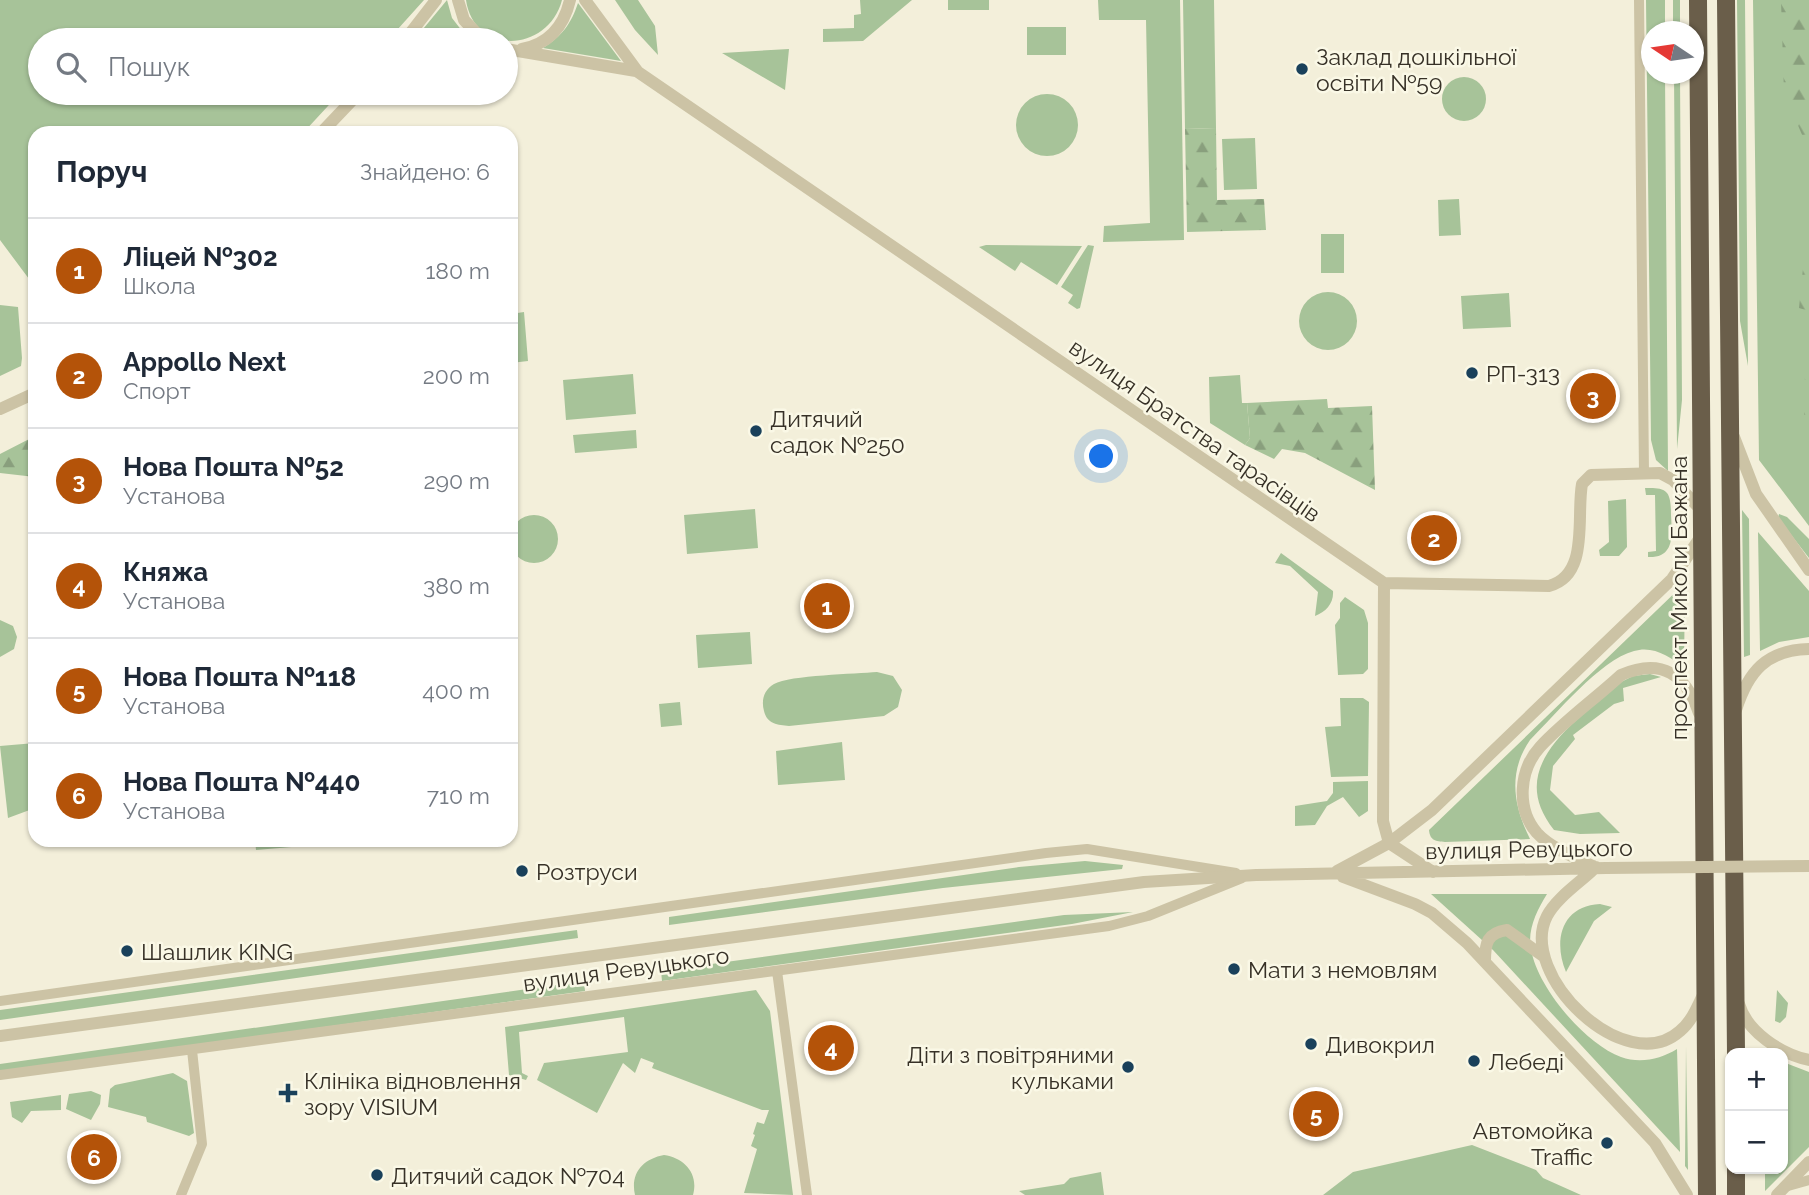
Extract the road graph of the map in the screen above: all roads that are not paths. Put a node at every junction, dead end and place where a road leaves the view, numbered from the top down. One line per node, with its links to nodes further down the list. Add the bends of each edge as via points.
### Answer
1 (436, 0): 8 (street)
2 (458, 0): 9 (street)
3 (570, 0): 10 (street, via 567,14 553,34 532,47)
4 (585, 0): 12 (street, вулиця Братства тарасівців)
5 (1639, 0): 18 (street, проспект Миколи Бажана)
6 (1698, 0): 19 (highway, проспект Миколи Бажана)
7 (1726, 0): 17 (highway)
8 (414, 28)
9 (472, 28)
10 (518, 49)
11 (518, 51): 12 (street, вулиця Братства тарасівців)
12 (636, 71): 22 (street, вулиця Братства тарасівців)
13 (348, 105): 14 (street)
14 (328, 126)
15 (28, 396): 16 (street)
16 (0, 409)
17 (1730, 422): 21 (street, via 1756,494); 25 (highway)
18 (1644, 473): 19 (street, via 1660,473 1673,480); 22 (street, via 1591,475 1582,484 1574,569 1561,583)
19 (1702, 511): 20 (highway, проспект Миколи Бажана)
20 (1702, 535): 24 (highway, проспект Миколи Бажана); 26 (street, via 1672,579 1432,810)
21 (1809, 570)
22 (1384, 583): 26 (street, via 1382,809)
23 (1809, 649): 25 (street, via 1779,655 1757,667 1742,692)
24 (1703, 723): 28 (street, via 1693,695 1678,677 1662,669 1636,669 1621,675 1539,748 1522,788 1528,819 1537,833 1564,853); 35 (highway, проспект Миколи Бажана)
25 (1732, 724): 36 (highway)
26 (1390, 844): 29 (street); 30 (street)
27 (1809, 866): 28 (street, вулиця Ревуцького, bridge)
28 (1601, 867): 29 (street, вулиця Ревуцького); 32 (street, via 1546,917)
29 (1433, 872): 30 (street, вулиця Ревуцького)
30 (1333, 873): 31 (street, вулиця Ревуцького); 33 (street, via 1385,890 1432,913)
31 (1249, 875): 34 (street, вулиця Ревуцького, via 1148,916 1110,926); 37 (street, вулиця Ревуцького, via 1073,850); 38 (street, вулиця Ревуцького, via 1144,882)
32 (1543, 956): 33 (street, via 1507,930 1495,932 1485,943); 35 (street, via 1563,992 1595,1026 1627,1041 1674,1036 1694,1014)
33 (1485, 961): 49 (street, via 1655,1143)
34 (777, 971): 40 (street, вулиця Ревуцького); 48 (street)
35 (1706, 989): 50 (highway, проспект Миколи Бажана)
36 (1735, 989): 39 (highway); 41 (street, via 1748,1024 1765,1039)
37 (0, 1001)
38 (0, 1036)
39 (1735, 1048)
40 (192, 1050): 42 (street, вулиця Ревуцького); 47 (street, via 202,1144)
41 (1809, 1060)
42 (0, 1075)
43 (1809, 1162): 46 (street)
44 (1736, 1174): 51 (highway)
45 (1809, 1180): 46 (street)
46 (1779, 1192)
47 (181, 1195)
48 (807, 1195)
49 (1687, 1195)
50 (1707, 1195)
51 (1736, 1195)

